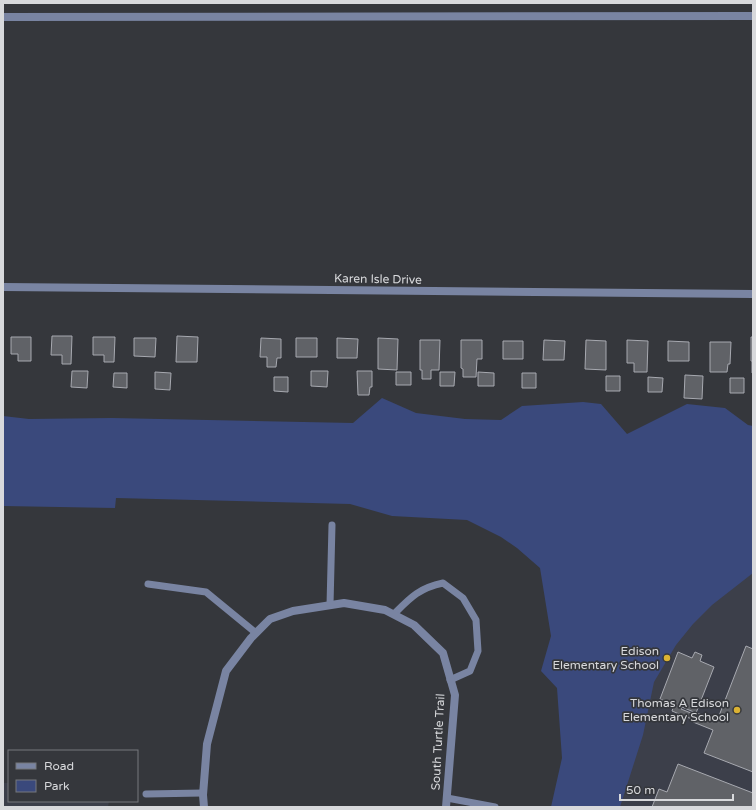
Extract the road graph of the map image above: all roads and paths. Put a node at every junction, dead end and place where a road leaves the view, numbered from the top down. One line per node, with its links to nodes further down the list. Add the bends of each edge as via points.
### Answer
1 (753, 16): 2 (street)
2 (3, 17)
3 (3, 287): 4 (street, Karen Isle Drive)
4 (753, 294)
5 (332, 525): 7 (lane)
6 (148, 584): 9 (lane, via 206,592)
7 (330, 605): 8 (street, South Turtle Trail, via 344,604 385,610); 9 (street, South Turtle Trail, via 270,619)
8 (394, 614): 10 (street, South Turtle Trail, via 414,625 443,653); 10 (lane, via 412,596 430,586 443,583 463,598 476,620 478,651 470,671)
9 (256, 633): 11 (street, via 226,671 207,744)
10 (450, 680): 13 (street, South Turtle Trail, via 455,695)
11 (203, 793): 12 (lane); 14 (street)
12 (146, 794)
13 (446, 803): 15 (lane)
14 (204, 807)
15 (495, 807)

